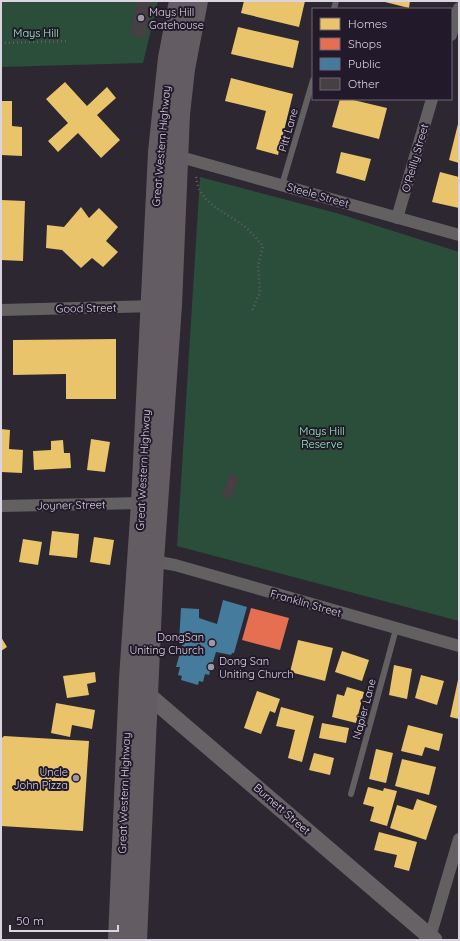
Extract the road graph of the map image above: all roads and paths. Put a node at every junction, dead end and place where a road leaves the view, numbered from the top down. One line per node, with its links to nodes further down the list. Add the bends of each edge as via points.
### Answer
1 (180, 1): 14 (highway, Great Western Highway, via 169,58 159,152)
2 (197, 1): 9 (highway, Great Western Highway, via 184,69)
3 (459, 8): 4 (street)
4 (452, 32)
5 (69, 41): 6 (path)
6 (1, 43)
7 (312, 83): 11 (lane, Pitt Lane)
8 (432, 100): 12 (street, O'Reilly Street)
9 (177, 156): 11 (street, Steele Street); 14 (highway, Great Western Highway)
10 (196, 177): 16 (path, via 197,186 204,198 251,232 262,246 258,266 260,292)
11 (282, 185): 12 (street, Steele Street)
12 (397, 218): 13 (street, Steele Street)
13 (459, 235)
14 (161, 306): 15 (street, Good Street); 17 (highway, Great Western Highway); 19 (highway, Great Western Highway)
15 (1, 310)
16 (252, 311)
17 (142, 503): 18 (street, Joyner Street); 22 (highway, Great Western Highway)
18 (1, 506)
19 (153, 561): 20 (street, Franklin Street, via 175,565); 23 (highway, Great Western Highway)
20 (396, 629): 21 (street, Franklin Street); 24 (lane, Napier Lane)
21 (459, 646)
22 (130, 679): 23 (main road, Burnett Street); 27 (highway, Great Western Highway)
23 (147, 694): 26 (main road, Burnett Street); 28 (highway, Great Western Highway)
24 (351, 794)
25 (459, 838): 26 (street)
26 (432, 939)
27 (119, 940)
28 (136, 940)

